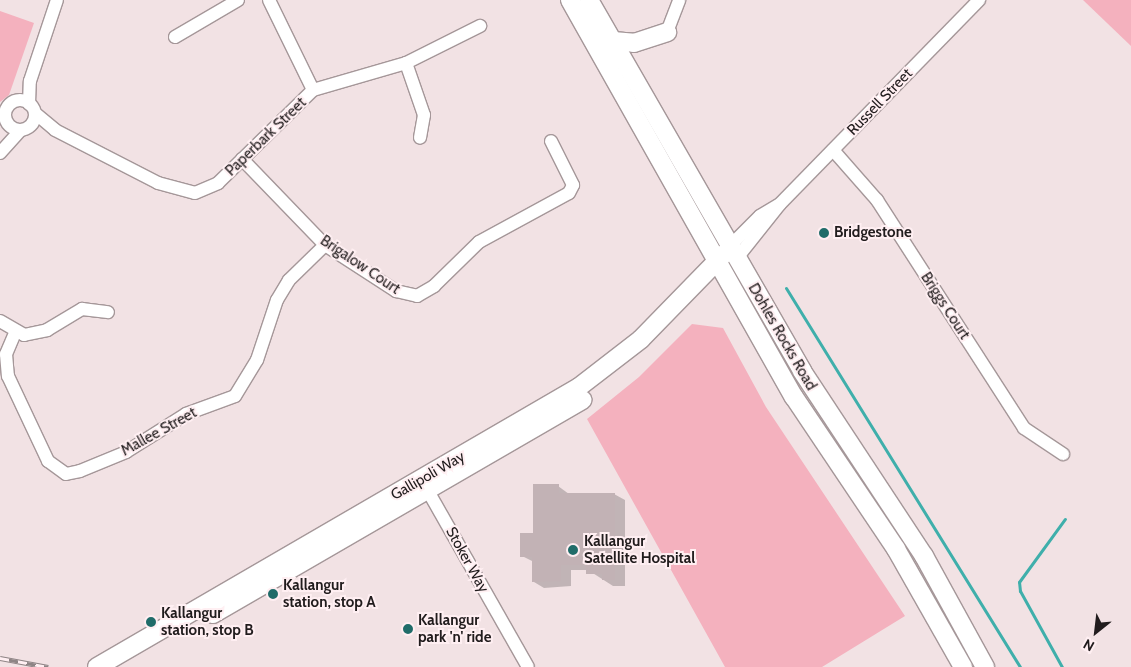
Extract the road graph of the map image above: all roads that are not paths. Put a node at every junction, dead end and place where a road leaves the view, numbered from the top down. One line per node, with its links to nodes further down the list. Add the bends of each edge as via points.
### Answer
1 (57, 0): 13 (street)
2 (238, 0): 10 (street)
3 (269, 0): 14 (street)
4 (570, 0): 27 (main road, Dohles Rocks Road)
5 (590, 0): 11 (main road, Dohles Rocks Road)
6 (679, 0): 9 (street)
7 (979, 0): 22 (street, Russell Street)
8 (480, 26): 12 (street, Paperbark Street)
9 (667, 32): 11 (main road, via 634,43)
10 (175, 37)
11 (613, 41): 26 (main road, Dohles Rocks Road)
12 (406, 63): 14 (street, Paperbark Street); 20 (street, via 424,115)
13 (30, 81): 15 (street); 16 (street)
14 (313, 90): 24 (street, Paperbark Street)
15 (15, 101): 16 (street); 17 (street, via 6,109)
16 (32, 108): 18 (street); 19 (street, Paperbark Street)
17 (7, 124): 18 (street, Paperbark Street); 23 (street)
18 (24, 129): 19 (street, Paperbark Street); 23 (street)
19 (54, 130): 24 (street, Paperbark Street, via 184,192 213,187)
20 (420, 138)
21 (551, 141): 25 (street, Brigalow Court, via 572,185 569,193 479,242 434,286 417,296 396,291)
22 (833, 150): 26 (street, Russell Street); 31 (street, Briggs Court, via 870,190 1024,428)
23 (1, 151)
24 (242, 159): 25 (street, Brigalow Court)
25 (325, 245): 30 (street, Mallee Street, via 290,280 277,300 257,360 235,396 186,414 126,452 80,471 66,474 48,462 8,376 6,354)
26 (734, 252): 27 (main road, Gallipoli Way); 37 (main road, Dohles Rocks Road, via 826,411 924,556)
27 (720, 267): 32 (main road, Gallipoli Way, via 594,391); 36 (main road, Dohles Rocks Road, via 794,397 916,580)
28 (108, 312): 30 (street, via 82,310 47,330)
29 (0, 321): 30 (street)
30 (15, 333)
31 (1063, 454)
32 (425, 485): 33 (main road, Gallipoli Way); 34 (main road, Gallipoli Way); 35 (street, Stoker Way)
33 (98, 667)
34 (113, 667)
35 (528, 667)
36 (963, 667)
37 (985, 667)

